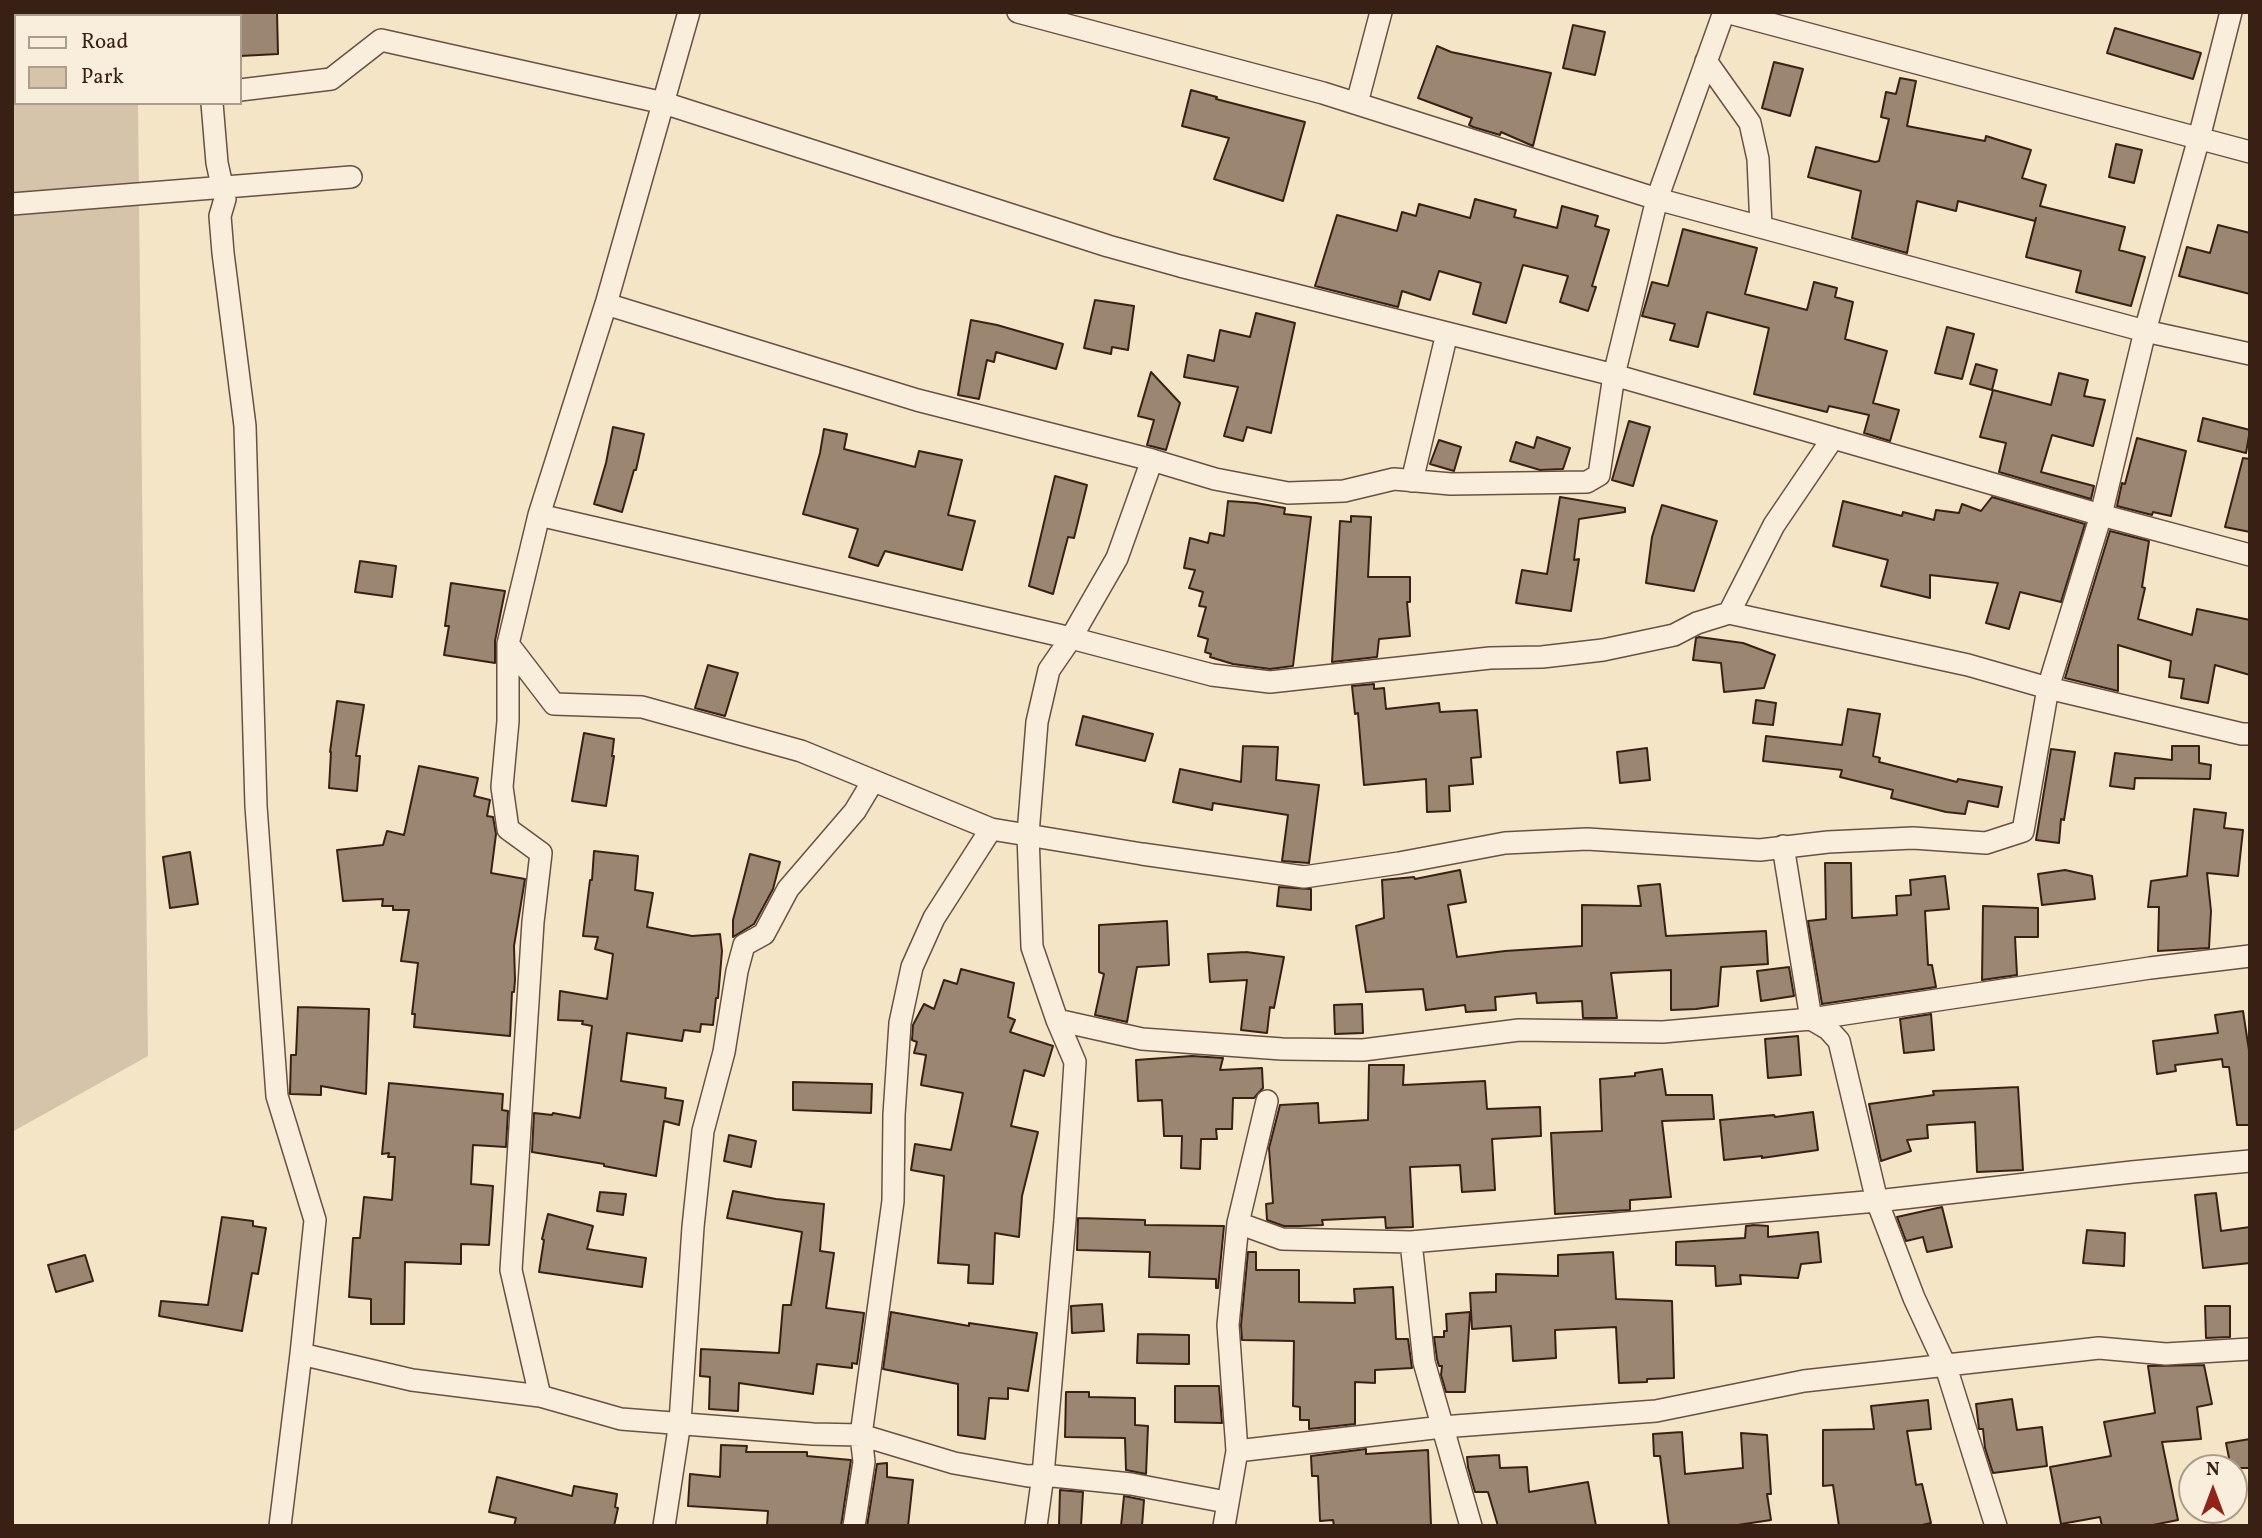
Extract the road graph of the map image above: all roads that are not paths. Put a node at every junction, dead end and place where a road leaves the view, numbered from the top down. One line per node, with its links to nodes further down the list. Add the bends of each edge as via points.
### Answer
1 (689, 12): 8 (street)
2 (1018, 12): 9 (street)
3 (1381, 12): 9 (street)
4 (1725, 12): 6 (street); 11 (street)
5 (2231, 12): 11 (street)
6 (1706, 61): 15 (street); 17 (street, via 1750,122 1758,159)
7 (242, 90): 8 (street, via 331,79 380,40)
8 (664, 103): 18 (street); 20 (street, via 1108,246)
9 (1357, 103): 15 (street)
10 (212, 105): 14 (street)
11 (2199, 138): 12 (street); 19 (street)
12 (2250, 152)
13 (351, 177): 14 (street)
14 (222, 187): 16 (street); 47 (street, via 223,253 245,426 256,806 277,1096 315,1220)
15 (1657, 199): 17 (street); 22 (street)
16 (12, 204)
17 (1761, 227): 19 (street)
18 (606, 304): 24 (street, via 917,400); 26 (street)
19 (2145, 331): 21 (street); 27 (street)
20 (1447, 333): 22 (street); 25 (street)
21 (2250, 354)
22 (1614, 375): 23 (street); 25 (street, via 1600,475 1587,482)
23 (1833, 438): 27 (street); 29 (street, via 1774,525)
24 (1152, 460): 25 (street, via 1215,479 1288,493 1345,491 1394,479); 30 (street, via 1117,558)
25 (1412, 481)
26 (539, 516): 30 (street); 31 (street)
27 (2101, 516): 28 (street); 32 (street)
28 (2250, 555)
29 (1729, 613): 30 (street, via 1674,635 1603,650 1270,682 1212,675); 32 (street, via 1968,665)
30 (1071, 638): 36 (street, via 1049,670 1037,722)
31 (508, 644): 34 (street, via 554,704 642,707 801,751); 49 (street, via 502,787 508,829 541,853 511,1270)
32 (2048, 688): 33 (street); 37 (street, via 2023,831 1986,842 1913,838)
33 (2250, 734)
34 (873, 781): 35 (street); 50 (street, via 855,811 788,889 764,934 744,945 724,1052 703,1131)
35 (991, 829): 36 (street); 52 (street, via 934,918 912,967 900,1023 893,1201)
36 (1028, 834): 37 (street, via 1304,877 1505,843 1587,839 1760,850); 40 (street, via 1032,947)
37 (1783, 846): 39 (street)
38 (2250, 956): 39 (street)
39 (1811, 1019): 40 (street, via 1663,1032 1519,1030 1363,1050 1142,1039); 43 (street, via 1839,1041)
40 (1057, 1020): 54 (street, via 1075,1062)
41 (1267, 1101): 44 (street)
42 (2250, 1161): 43 (street)
43 (1877, 1201): 45 (street); 48 (street, via 1913,1298)
44 (1238, 1223): 45 (street, via 1282,1239); 53 (street, via 1228,1325)
45 (1411, 1242): 51 (street, via 1424,1362)
46 (2250, 1349): 48 (street, via 2166,1354 2099,1348)
47 (301, 1354): 49 (street, via 412,1381); 56 (street)
48 (1946, 1367): 51 (street, via 1804,1381 1656,1411); 62 (street)
49 (540, 1396): 50 (street, via 621,1419)
50 (680, 1422): 52 (street); 57 (street)
51 (1442, 1427): 53 (street); 61 (street)
52 (861, 1434): 54 (street, via 954,1463); 58 (street, via 864,1462)
53 (1237, 1451): 55 (street)
54 (1043, 1475): 55 (street, via 1130,1484); 59 (street)
55 (1226, 1502): 60 (street)
56 (280, 1526)
57 (664, 1526)
58 (854, 1526)
59 (1037, 1526)
60 (1224, 1526)
61 (1471, 1526)
62 (1996, 1526)

